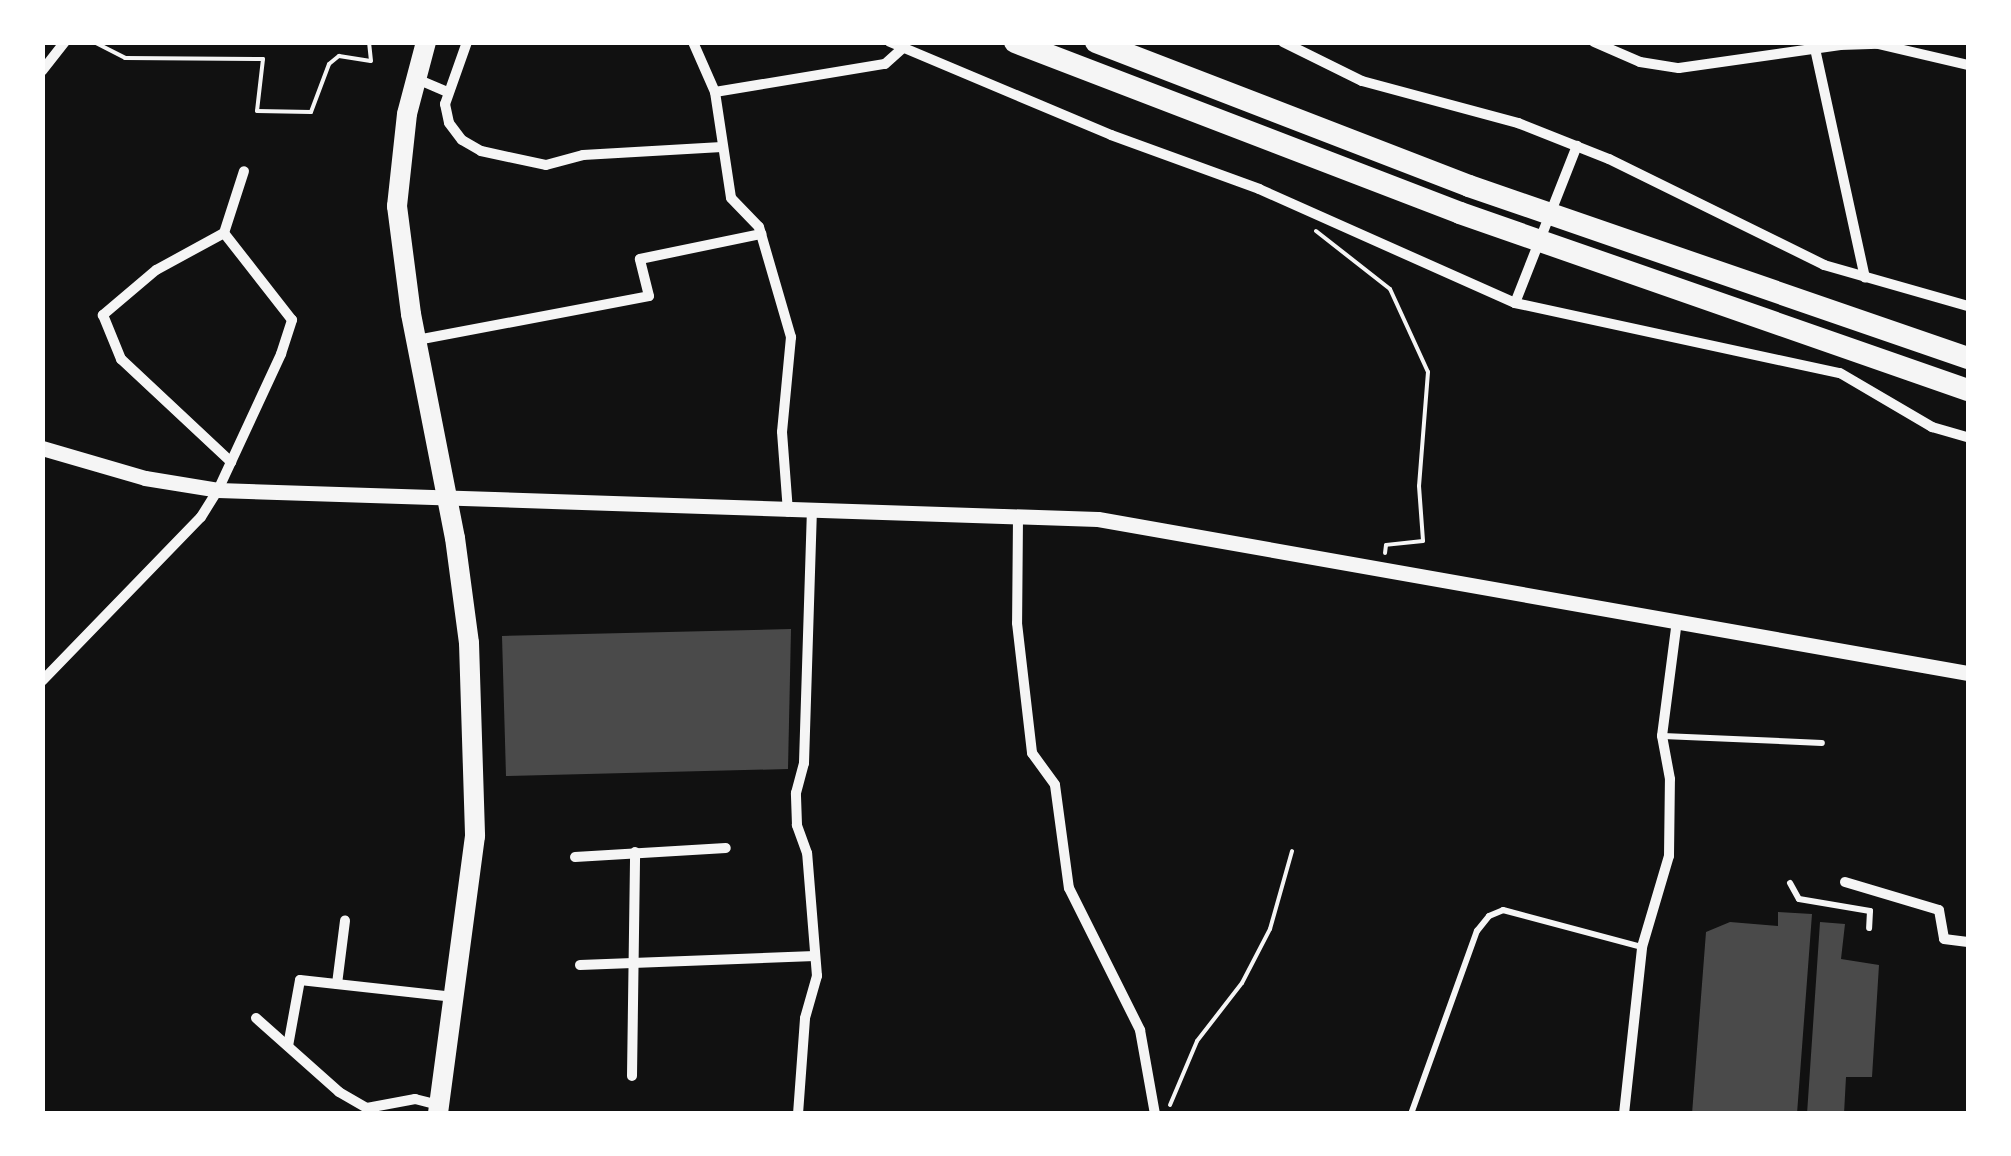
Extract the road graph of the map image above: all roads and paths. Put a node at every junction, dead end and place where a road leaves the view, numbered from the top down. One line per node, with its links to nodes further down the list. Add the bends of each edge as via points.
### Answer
1 (65, 42): 15 (street)
2 (94, 42): 3 (path, via 125,58 263,59 257,111 311,112 329,64 339,56 371,61)
3 (369, 42)
4 (426, 42): 16 (main road)
5 (467, 42): 17 (street)
6 (693, 42): 18 (street)
7 (890, 42): 13 (street)
8 (1015, 42): 30 (highway, via 1515,234)
9 (1096, 42): 29 (highway, via 1488,192)
10 (1594, 42): 12 (street, via 1640,62 1679,68)
11 (1288, 43): 19 (street, via 1362,81 1518,122)
12 (1813, 46): 14 (street, via 1878,44); 25 (street)
13 (903, 48): 18 (street, via 885,64); 22 (street)
14 (1968, 65)
15 (42, 71)
16 (417, 79): 17 (street); 28 (main road, via 397,206)
17 (448, 92): 20 (street, via 449,123 462,140 511,160 546,165 583,154)
18 (715, 92): 20 (street)
19 (1577, 146): 25 (street, via 1808,257); 26 (street)
20 (722, 147): 24 (street, via 731,198)
21 (244, 170): 23 (street)
22 (1314, 214): 26 (street); 39 (path, via 1318,236 1390,289 1428,372 1419,486 1423,541 1386,545)
23 (224, 233): 33 (street, via 292,320); 33 (street, via 156,270 103,315 121,359)
24 (761, 234): 28 (street, via 640,259 649,296); 36 (street, via 791,337 782,432)
25 (1865, 277): 27 (street)
26 (1515, 302): 31 (street, via 1840,373 1932,428)
27 (1968, 306)
28 (416, 340): 35 (main road)
29 (1968, 358)
30 (1968, 390)
31 (1968, 438)
32 (42, 448): 34 (street, via 145,478)
33 (231, 462): 34 (street)
34 (218, 490): 35 (street); 42 (street, via 200,517)
35 (447, 496): 36 (street); 59 (main road, via 469,643 474,800)
36 (788, 512): 37 (street)
37 (812, 512): 38 (street); 55 (street, via 804,763 796,793)
38 (1018, 517): 39 (street, via 1098,519); 65 (street, via 1016,623 1032,752 1055,785 1069,888 1140,1030)
39 (1383, 567): 40 (street)
40 (1678, 620): 41 (street); 43 (street)
41 (1968, 673)
42 (42, 681)
43 (1662, 736): 44 (lane); 54 (street, via 1670,778 1669,856)
44 (1822, 743)
45 (726, 848): 47 (street)
46 (1292, 851): 66 (path, via 1270,929 1242,983 1197,1041)
47 (635, 852): 48 (street); 56 (street)
48 (575, 857)
49 (1790, 882): 52 (lane, via 1799,899 1870,911)
50 (1845, 882): 53 (street, via 1939,910 1944,938)
51 (346, 921): 58 (street)
52 (1869, 928)
53 (1968, 942)
54 (1642, 946): 67 (lane, via 1502,910 1489,916 1476,931); 68 (street)
55 (815, 956): 56 (street); 64 (street)
56 (634, 963): 57 (street); 62 (street)
57 (580, 965)
58 (336, 984): 59 (street); 61 (street, via 300,980)
59 (454, 996): 63 (main road)
60 (256, 1018): 61 (street)
61 (288, 1046): 63 (street, via 367,1108 415,1099)
62 (632, 1076)
63 (439, 1110)
64 (798, 1114)
65 (1155, 1114)
66 (1165, 1114)
67 (1411, 1114)
68 (1624, 1114)

